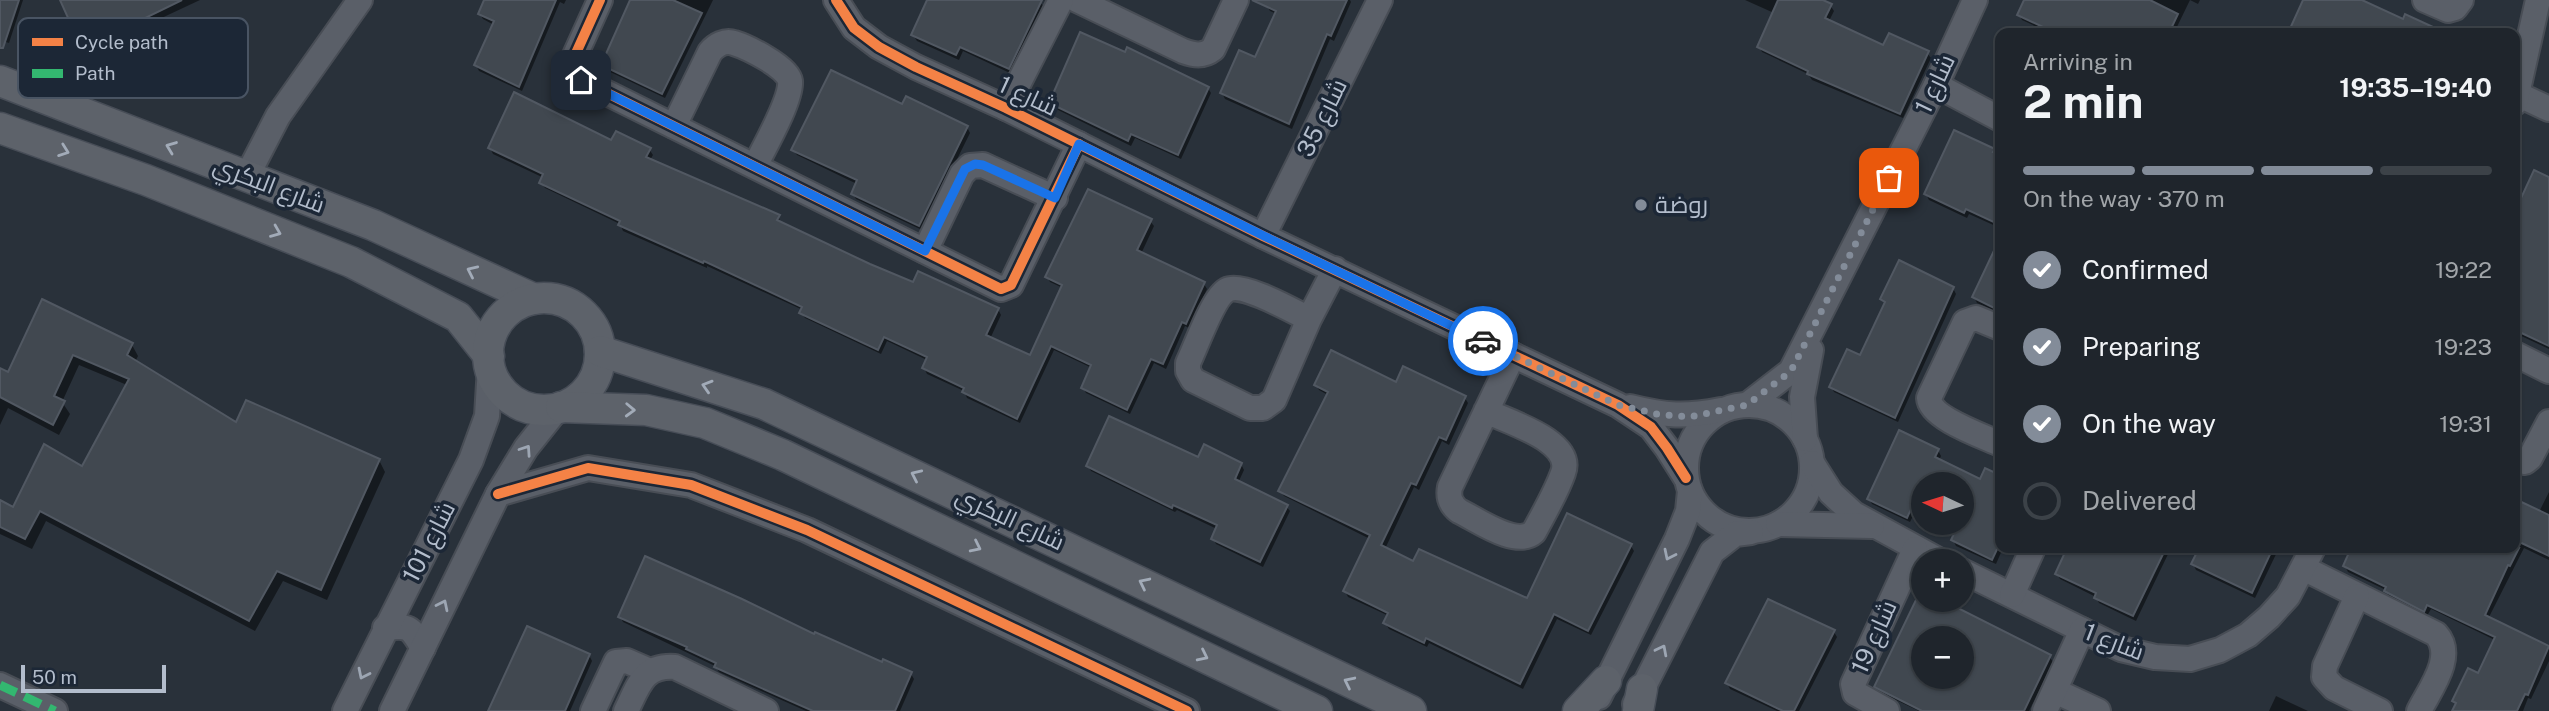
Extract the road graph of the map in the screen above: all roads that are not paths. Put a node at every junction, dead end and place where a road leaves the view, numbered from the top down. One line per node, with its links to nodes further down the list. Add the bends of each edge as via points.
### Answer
1 (360, 0): 25 (street, via 278,116)
2 (600, 0): 21 (street, via 574,54 572,69 581,80)
3 (836, 0): 18 (street, شارع 1, via 854,28 879,47)
4 (1061, 0): 18 (street)
5 (1077, 0): 6 (street, via 1200,55 1213,49)
6 (1236, 0)
7 (1380, 0): 27 (street, شارع 35)
8 (1975, 0): 14 (street, شارع 1)
9 (2425, 0): 10 (street, via 2448,10)
10 (2461, 0)
11 (2538, 0): 12 (street)
12 (2520, 80)
13 (0, 81): 15 (main road, شارع البكري, one-way to 13)
14 (1936, 85): 20 (street); 32 (street, شارع 1)
15 (18, 88)
16 (44, 98): 25 (main road, شارع البكري, one-way to 16)
17 (2520, 99): 19 (street)
18 (1006, 108): 23 (street, شارع 1)
19 (2549, 109)
20 (1995, 112)
21 (674, 126): 24 (street); 24 (street, via 710,52 720,44 733,43 783,68 790,79 788,96)
22 (0, 128): 37 (main road, شارع البكري, one-way to 37, via 351,262 458,317)
23 (1079, 144): 26 (street); 27 (street, شارع 1)
24 (755, 166): 28 (street)
25 (247, 176): 30 (main road, شارع البكري, one-way to 25, via 373,225)
26 (1055, 198): 28 (street, via 983,165 970,166); 28 (street, via 1007,288 994,286)
27 (1264, 236): 29 (street, شارع 1)
28 (925, 251)
29 (1335, 269): 31 (street); 35 (street, شارع 1)
30 (534, 299): 34 (main road, via 553,299 579,310 591,324); 37 (main road, via 501,319 494,330)
31 (1310, 318): 31 (street, via 1274,400 1263,408 1250,408 1204,386 1188,371 1218,299 1227,290 1242,288)
32 (1819, 318): 40 (street, شارع 1, via 1791,371); 45 (street, شارع 1, via 1801,397)
33 (1995, 326): 44 (street, via 1976,318 1965,322 1929,398 1937,414)
34 (600, 351): 41 (main road, via 589,387); 75 (main road, شارع البكري, one-way to 34, via 764,404)
35 (1513, 355): 39 (street, شارع 1); 42 (street)
36 (2520, 356): 38 (street)
37 (489, 362): 41 (main road, via 500,388 517,403 538,410); 59 (street, شارع 101, via 486,416 471,460)
38 (2549, 371)
39 (1618, 405): 40 (street, شارع 1, via 1689,417); 47 (street, شارع 1, via 1650,428)
40 (1736, 407): 45 (street, via 1765,407 1781,414 1795,425); 47 (street, via 1708,420 1694,437 1687,457)
41 (559, 408): 48 (street, شارع 101, one-way to 41, via 526,448); 74 (main road, شارع البكري, one-way to 74, via 646,410 738,437)
42 (1486, 411): 42 (street, via 1450,487 1450,499 1459,510 1509,536 1528,537 1564,472 1564,457 1553,443)
43 (2549, 422): 46 (street, via 2530,458)
44 (1995, 442)
45 (1808, 451): 49 (street, via 1811,482 1793,513); 50 (street, شارع 1, via 1831,493 1854,514)
46 (2520, 460)
47 (1688, 485): 51 (street, via 1700,509 1715,522 1734,530); 63 (street, one-way to 63, via 1688,511 1677,539)
48 (498, 494): 61 (street, شارع 101, one-way to 48); 73 (street, via 588,468 691,485 807,530)
49 (1778, 524): 50 (street); 51 (street)
50 (1877, 526): 52 (street, شارع 1)
51 (1754, 531): 66 (street, one-way to 51, via 1712,552 1735,534)
52 (1915, 549)
53 (2031, 553): 57 (street)
54 (1911, 558): 78 (street, شارع 19, via 1853,684 1855,693)
55 (2308, 558): 58 (street); 60 (street, شارع 1, via 2288,596 2269,617 2220,650 2190,659 2155,657 2121,649)
56 (1974, 577): 57 (street, شارع 1)
57 (2012, 595): 60 (street, شارع 1)
58 (2357, 596): 80 (street, via 2324,677 2334,688); 81 (street, via 2441,639 2444,661)
59 (385, 628): 61 (street, via 404,625 412,629); 68 (street, شارع 101, one-way to 68)
60 (2082, 630): 65 (street)
61 (423, 648): 69 (street, شارع 101)
62 (650, 671): 70 (street, via 627,661 616,662); 71 (street); 72 (street, via 675,667)
63 (1606, 681): 76 (main road); 77 (street)
64 (0, 685): 67 (street)
65 (2050, 701): 79 (street)
66 (1637, 704)
67 (55, 711)
68 (345, 711)
69 (392, 711)
70 (593, 711)
71 (626, 711)
72 (766, 711)
73 (1187, 711)
74 (1317, 711)
75 (1411, 711)
76 (1578, 711)
77 (1592, 711)
78 (1886, 711)
79 (2098, 711)
80 (2380, 711)
81 (2419, 711)

